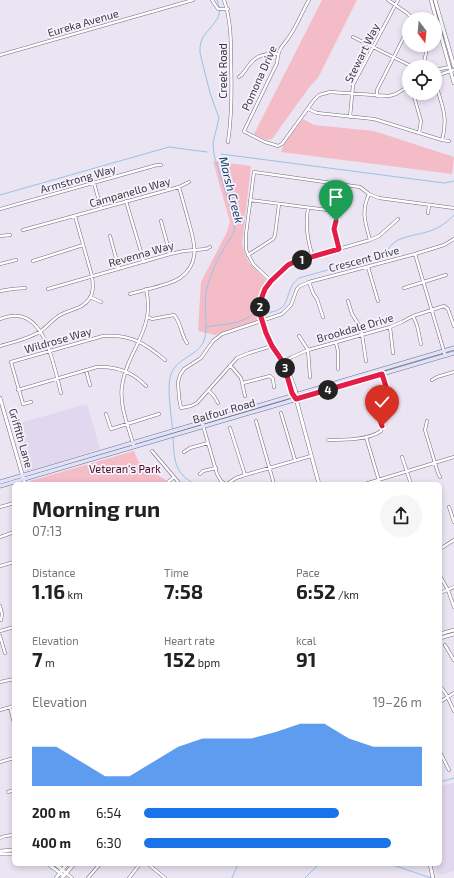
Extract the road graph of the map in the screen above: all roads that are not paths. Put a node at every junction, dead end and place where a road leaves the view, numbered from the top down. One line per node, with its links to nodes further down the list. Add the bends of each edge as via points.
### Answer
1 (193, 0): 16 (street, Eureka Avenue)
2 (212, 0): 10 (street, via 219,9)
3 (224, 0): 10 (street, Creek Road)
4 (309, 0): 15 (street, Pomona Drive)
5 (388, 0): 9 (street)
6 (398, 0): 9 (street, Stewart Way)
7 (431, 0): 20 (street)
8 (435, 0): 19 (street)
9 (395, 4): 11 (street); 14 (street, Stewart Way)
10 (228, 9): 37 (street, Creek Road, via 232,80)
11 (406, 12)
12 (353, 37): 14 (street)
13 (402, 40): 17 (street)
14 (373, 47): 17 (street); 26 (street, Stewart Way)
15 (278, 54): 23 (street, via 270,53 254,59); 32 (street, Pomona Drive, via 277,63 245,132 278,146)
16 (0, 55)
17 (393, 57): 18 (street); 28 (street, via 377,90)
18 (402, 62)
19 (454, 66): 20 (street)
20 (452, 69): 21 (street); 22 (street); 24 (street)
21 (442, 70)
22 (442, 73)
23 (239, 77)
24 (454, 83)
25 (402, 90): 27 (street)
26 (352, 94): 28 (street); 32 (street, via 325,93 314,100); 33 (street, Stewart Way)
27 (396, 94): 28 (street); 29 (street)
28 (377, 96)
29 (398, 99)
30 (415, 100): 34 (street, via 421,121)
31 (440, 100): 35 (street, via 445,117)
32 (308, 109): 33 (street, via 317,113)
33 (350, 117): 34 (street, via 374,119)
34 (419, 133): 35 (street)
35 (442, 140): 36 (street)
36 (449, 141)
37 (228, 142)
38 (161, 165): 40 (street, Armstrong Way)
39 (190, 182): 41 (street, Campanello Way)
40 (94, 183): 47 (street); 50 (street, Armstrong Way)
41 (179, 187): 44 (street, Campanello Way); 64 (street)
42 (369, 194): 43 (street, via 360,187 254,172); 46 (street, via 379,198); 59 (street, via 364,207 364,220)
43 (250, 200): 45 (street); 67 (street, via 246,244)
44 (126, 201): 47 (street, Campanello Way); 71 (street)
45 (279, 204): 48 (street); 67 (street, via 273,239)
46 (428, 205): 49 (street); 51 (street)
47 (101, 208): 52 (street, Campanello Way)
48 (308, 208): 63 (street, via 337,213 334,229); 68 (street, via 306,230)
49 (454, 208)
50 (0, 209)
51 (428, 212)
52 (75, 216): 55 (street, Campanello Way); 61 (street)
53 (398, 219): 59 (street, via 379,236)
54 (161, 221): 65 (street)
55 (23, 230)
56 (10, 235): 57 (street)
57 (0, 236)
58 (110, 236): 74 (street)
59 (370, 240): 63 (street)
60 (454, 240): 66 (street, Crescent Drive)
61 (83, 245): 70 (street); 76 (street)
62 (210, 247): 64 (street, Revenna Way, via 206,250)
63 (339, 249): 68 (street)
64 (195, 250): 65 (street, Revenna Way); 83 (street, via 191,264 180,278)
65 (170, 254): 71 (street, Revenna Way)
66 (415, 254): 73 (street, Crescent Drive); 79 (street)
67 (248, 255): 77 (street, via 256,268)
68 (313, 257): 77 (street, via 288,265)
69 (16, 260): 72 (street)
70 (33, 261)
71 (144, 262): 74 (street, Revenna Way)
72 (0, 264)
73 (368, 267): 78 (street, Crescent Drive); 88 (street)
74 (119, 268): 76 (street, Revenna Way)
75 (446, 275): 79 (street)
76 (92, 276): 82 (street, Revenna Way); 86 (street, via 93,287)
77 (271, 281): 95 (street, via 260,302)
78 (309, 282): 93 (street); 95 (street, Crescent Drive, via 297,289 287,311)
79 (423, 282): 81 (street); 90 (street)
80 (26, 288): 84 (street)
81 (404, 288)
82 (48, 289)
83 (146, 289): 85 (street); 92 (street)
84 (0, 291)
85 (130, 294)
86 (90, 297): 89 (street); 98 (street, via 76,309 61,314)
87 (348, 301): 99 (street)
88 (378, 301)
89 (101, 302)
90 (431, 310): 91 (street, Brookdale Drive); 96 (street, Brookdale Drive, via 447,307); 111 (street)
91 (413, 316): 97 (street, Brookdale Drive); 104 (street)
92 (148, 317): 101 (street); 102 (street, via 152,319 174,315)
93 (323, 317)
94 (0, 319): 98 (street, via 18,316 26,318)
95 (263, 321): 106 (street); 130 (street, Crescent Drive, via 222,334 213,341 201,358 184,369 178,382 181,408 197,403)
96 (454, 326)
97 (390, 327): 99 (street, Brookdale Drive); 110 (street)
98 (40, 332): 105 (street); 109 (street)
99 (362, 334): 103 (street, Brookdale Drive); 114 (street)
100 (299, 336): 108 (street)
101 (138, 341): 109 (street, Wildrose Way, via 119,336 103,336); 113 (street); 119 (street)
102 (187, 343)
103 (336, 343): 108 (street, Brookdale Drive); 117 (street)
104 (421, 344)
105 (0, 346)
106 (272, 346): 115 (street); 116 (street, via 237,358)
107 (454, 348): 111 (main road, Balfour Road)
108 (308, 350): 115 (street, Brookdale Drive); 122 (street)
109 (49, 351): 123 (street); 129 (street, Wildrose Way, via 11,362)
110 (393, 353)
111 (444, 353): 112 (main road, Balfour Road); 121 (main road, Balfour Road); 133 (main road, Balfour Road)
112 (454, 353)
113 (165, 360)
114 (366, 361)
115 (283, 362): 133 (street)
116 (230, 365): 125 (street); 130 (street)
117 (338, 369)
118 (86, 370): 119 (street, via 106,367); 123 (street); 126 (street)
119 (125, 371): 127 (street, via 138,377); 143 (street, via 122,400)
120 (454, 372): 124 (street)
121 (382, 374): 133 (main road, Balfour Road); 146 (street, via 388,393 373,399 382,429)
122 (310, 377)
123 (57, 379): 129 (street); 131 (street)
124 (432, 380)
125 (243, 383): 128 (street, via 270,376); 132 (street)
126 (90, 385)
127 (146, 386)
128 (274, 388)
129 (18, 390): 135 (street, via 22,404)
130 (209, 391): 136 (street)
131 (61, 393)
132 (245, 396)
133 (295, 397): 144 (main road, Balfour Road); 152 (street)
134 (0, 398): 137 (street, Griffith Lane)
135 (31, 402)
136 (218, 403)
137 (1, 406): 161 (street, Griffith Lane)
138 (281, 413): 155 (street)
139 (106, 414): 143 (street, via 110,429)
140 (159, 414): 143 (street)
141 (256, 421): 158 (street)
142 (427, 421): 156 (street, via 425,430)
143 (128, 424): 149 (street)
144 (202, 424): 148 (street); 149 (main road, Balfour Road)
145 (230, 428): 162 (street)
146 (366, 436): 147 (street, via 350,440); 165 (street)
147 (328, 440)
148 (208, 443): 151 (street); 157 (street)
149 (134, 445): 161 (main road, Balfour Road); 167 (main road, Balfour Road)
150 (152, 451): 163 (street)
151 (184, 452)
152 (311, 456): 155 (street); 173 (street)
153 (402, 457): 159 (street)
154 (454, 457): 156 (street)
155 (295, 460): 158 (street)
156 (434, 463): 159 (street); 164 (street)
157 (216, 468): 160 (street); 170 (street)
158 (270, 468): 162 (street); 172 (street)
159 (407, 472): 165 (street); 175 (street)
160 (200, 474)
161 (22, 475): 166 (main road, Balfour Road); 167 (street, Griffith Lane)
162 (245, 475): 171 (street)
163 (174, 477): 168 (street); 169 (street)
164 (440, 477)
165 (379, 480): 174 (street)
166 (0, 482)
167 (24, 482)
168 (168, 482)
169 (178, 482)
170 (223, 482)
171 (229, 482)
172 (274, 482)
173 (318, 482)
174 (372, 482)
175 (410, 482)
176 (12, 484): 177 (main road, Balfour Road)
177 (0, 486)
178 (12, 504): 179 (street)
179 (0, 507)
180 (449, 507): 181 (street)
181 (454, 522)
182 (12, 533): 183 (street)
183 (0, 536)
184 (454, 540): 185 (street)
185 (442, 548)
186 (12, 563): 187 (street)
187 (0, 566)
188 (442, 580): 190 (street)
189 (454, 587): 190 (street)
190 (448, 590): 191 (street); 193 (street)
191 (442, 592)
192 (0, 606): 194 (street)
193 (454, 607)
194 (1, 620)
195 (12, 628): 197 (street)
196 (454, 630): 198 (street)
197 (0, 631)
198 (442, 633)
199 (454, 634): 201 (street)
200 (0, 636): 203 (street)
201 (442, 637)
202 (445, 645): 204 (street)
203 (5, 653)
204 (454, 660)
205 (12, 679): 206 (street)
206 (0, 682)
207 (442, 689): 209 (street)
208 (454, 693): 209 (street)
209 (447, 697): 210 (street); 213 (street)
210 (442, 701)
211 (10, 707): 212 (street); 214 (street)
212 (0, 710)
213 (454, 711)
214 (12, 715)
215 (442, 756): 218 (street)
216 (12, 759): 217 (street)
217 (0, 762)
218 (449, 770)
219 (12, 791): 220 (street)
220 (8, 792)
221 (12, 835): 222 (street)
222 (0, 838)
223 (12, 850): 224 (street)
224 (0, 851)
225 (0, 854): 226 (street)
226 (12, 854)
227 (51, 866): 235 (street)
228 (56, 866): 235 (street)
229 (66, 866): 235 (street)
230 (72, 866): 237 (street)
231 (98, 866): 241 (street)
232 (138, 866): 242 (street)
233 (150, 866): 236 (street)
234 (430, 866): 238 (street)
235 (61, 872): 237 (street); 239 (street)
236 (160, 874): 243 (street); 244 (street)
237 (65, 876): 240 (street)
238 (433, 876)
239 (56, 878)
240 (72, 878)
241 (88, 878)
242 (129, 878)
243 (157, 878)
244 (165, 878)

